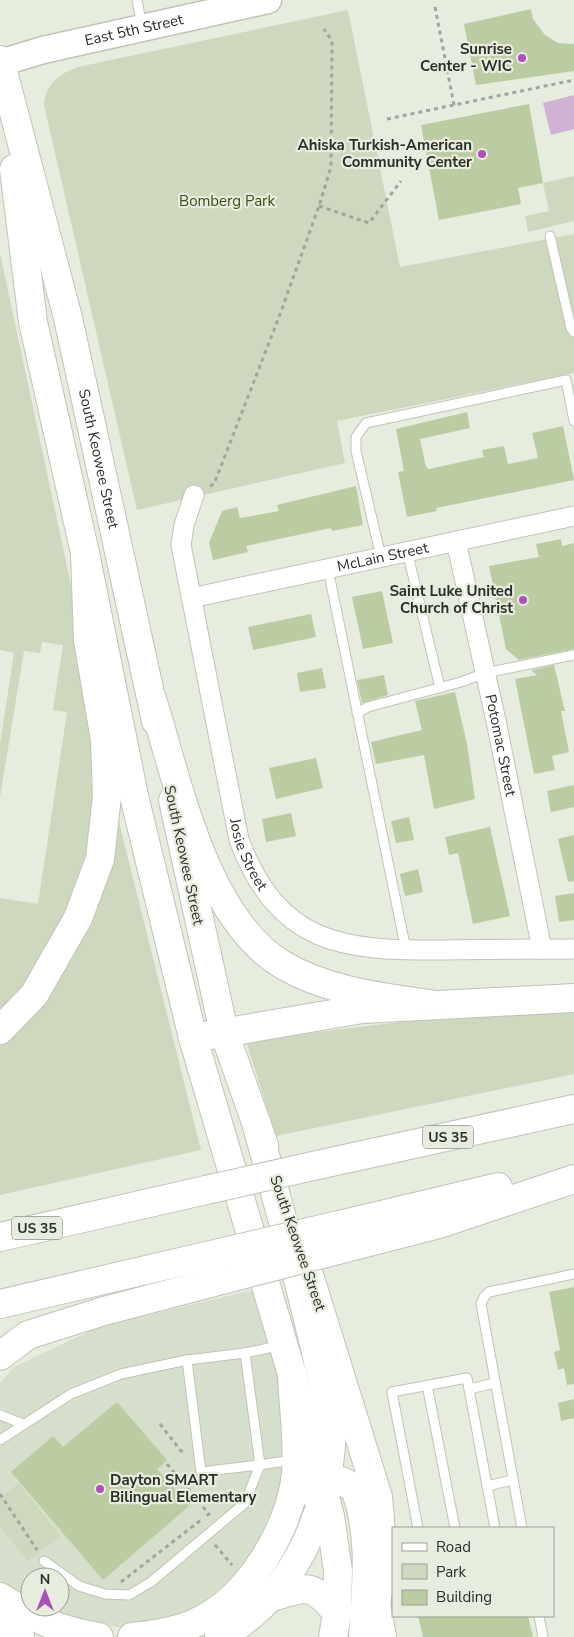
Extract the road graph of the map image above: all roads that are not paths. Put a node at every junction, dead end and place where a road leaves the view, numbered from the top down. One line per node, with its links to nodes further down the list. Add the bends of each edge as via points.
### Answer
1 (137, 0): 3 (lane)
2 (268, 0): 3 (main road, East 5th Street)
3 (143, 28): 4 (main road, East 5th Street)
4 (0, 62): 12 (main road, via 32,322); 19 (main road, South Keowee Street, via 68,318)
5 (550, 236): 6 (lane)
6 (574, 332)
7 (574, 421): 13 (lane, via 566,380 366,423 356,437 356,452)
8 (194, 495): 15 (street, Josie Street, via 181,545)
9 (574, 516): 10 (street, McLain Street)
10 (456, 541): 11 (street, McLain Street); 17 (street, Potomac Street)
11 (407, 551): 13 (street, McLain Street); 18 (lane)
12 (85, 553): 26 (main road, via 88,640 106,740 107,796 100,858 78,918 34,995); 28 (main road, via 134,796)
13 (381, 557): 14 (street, McLain Street)
14 (328, 569): 15 (street, McLain Street); 20 (lane)
15 (191, 598): 23 (street, Josie Street, via 239,840 266,894 301,926 327,940 372,949)
16 (574, 656): 17 (lane)
17 (485, 673): 18 (lane); 21 (street, Potomac Street)
18 (440, 688): 20 (lane, via 368,707)
19 (152, 699): 25 (main road, via 196,839 232,916 254,942 283,965 329,984 356,993); 27 (main road, South Keowee Street)
20 (357, 713): 23 (lane)
21 (542, 949): 22 (street, Josie Street); 23 (street, Josie Street)
22 (574, 949)
23 (406, 950)
24 (574, 998): 25 (main road)
25 (436, 1005): 27 (main road, via 362,1009)
26 (0, 1030)
27 (224, 1032): 28 (main road); 30 (main road, South Keowee Street)
28 (193, 1038): 39 (main road)
29 (574, 1109): 33 (main road, US 35, bridge)
30 (256, 1122): 53 (main road, via 328,1406 331,1445); 60 (main road, South Keowee Street, via 311,1277 365,1452 378,1497)
31 (574, 1170): 36 (main road)
32 (574, 1179): 36 (main road, via 439,1224)
33 (74, 1220): 34 (main road); 35 (main road, US 35)
34 (0, 1232)
35 (0, 1237)
36 (338, 1238): 38 (main road, bridge, via 228,1251); 41 (main road, bridge, via 241,1276 104,1311 28,1335)
37 (574, 1274): 44 (lane, via 489,1292 484,1296 480,1308)
38 (0, 1304)
39 (283, 1345): 40 (lane); 43 (main road)
40 (245, 1353): 42 (lane); 51 (lane)
41 (0, 1356)
42 (187, 1360): 48 (lane, via 121,1374 71,1394); 51 (lane, via 201,1472)
43 (292, 1374): 50 (main road); 53 (main road)
44 (495, 1383): 46 (lane); 52 (lane)
45 (427, 1385): 46 (lane, via 467,1378); 56 (lane, via 392,1392); 57 (lane)
46 (469, 1389): 54 (lane)
47 (0, 1415): 48 (lane)
48 (23, 1424): 49 (lane)
49 (0, 1440)
50 (296, 1460): 51 (lane); 55 (main road)
51 (260, 1464): 61 (lane, via 245,1503 151,1582 129,1595 104,1594 78,1586)
52 (513, 1480): 54 (lane); 59 (lane)
53 (324, 1485): 55 (main road, via 306,1491); 63 (main road, via 314,1526 296,1564); 66 (main road, via 336,1548); 72 (main road, via 341,1481 354,1487 361,1505 365,1530)
54 (487, 1486): 58 (lane)
55 (290, 1506): 70 (main road, via 278,1536 255,1572 228,1602 196,1623 159,1634)
56 (418, 1527)
57 (455, 1527)
58 (495, 1527)
59 (522, 1527)
60 (387, 1557): 64 (main road, South Keowee Street)
61 (44, 1561)
62 (0, 1597): 69 (main road, via 35,1619 73,1633)
63 (272, 1597): 66 (main road, via 296,1589 320,1592); 71 (main road, via 234,1629)
64 (376, 1602): 73 (main road, South Keowee Street); 74 (main road)
65 (539, 1617): 75 (lane)
66 (335, 1625)
67 (0, 1626): 68 (main road)
68 (20, 1637)
69 (99, 1637)
70 (132, 1637)
71 (219, 1637)
72 (362, 1637)
73 (369, 1637)
74 (382, 1637)
75 (543, 1637)

